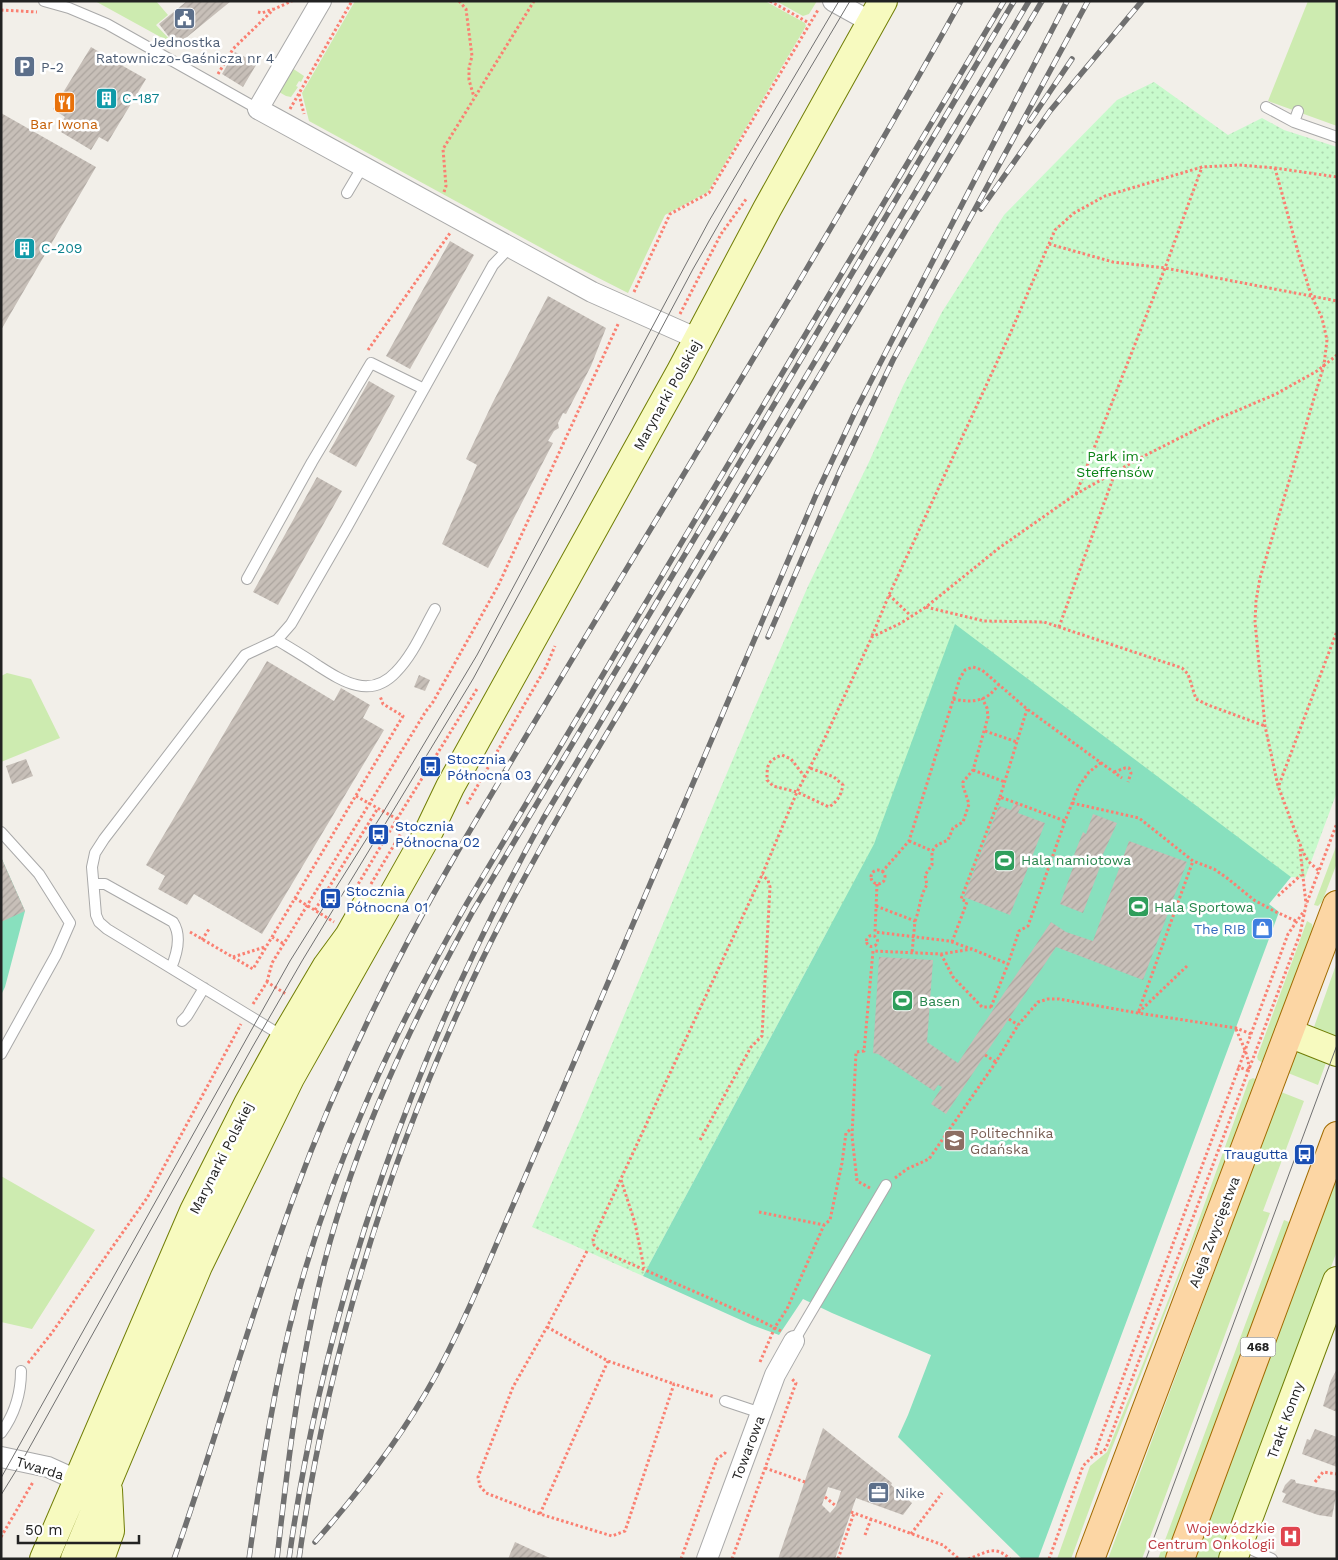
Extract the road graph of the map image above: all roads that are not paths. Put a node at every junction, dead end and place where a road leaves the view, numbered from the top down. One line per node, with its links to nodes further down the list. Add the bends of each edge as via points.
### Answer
1 (44, 1): 6 (lane, via 106,24)
2 (321, 1): 6 (street)
3 (827, 3): 4 (street)
4 (877, 12): 13 (main road, Marynarki Polskiej)
5 (1266, 107): 8 (lane)
6 (258, 109): 10 (street)
7 (1298, 111): 8 (lane)
8 (1294, 122): 9 (lane)
9 (1337, 137)
10 (363, 166): 11 (lane); 12 (street)
11 (347, 193)
12 (510, 246): 13 (street, via 592,292); 14 (lane, via 493,265)
13 (698, 339): 18 (main road, Marynarki Polskiej)
14 (424, 389): 15 (lane, via 371,363); 17 (lane, via 348,527 291,624)
15 (246, 579)
16 (435, 609): 17 (lane, via 395,673 370,686 347,683)
17 (277, 640): 20 (lane, via 245,655 104,839 93,861)
18 (450, 787): 26 (main road, Marynarki Polskiej, via 427,835); 26 (main road, Marynarki Polskiej, via 430,805 416,824 349,936 330,961 304,1005)
19 (1, 832): 28 (lane, via 39,874 70,923 56,955)
20 (94, 884): 22 (lane, via 94,908 99,922); 22 (lane, via 105,884 173,922 178,944)
21 (1335, 917): 25 (main road, Aleja Zwycięstwa)
22 (171, 968): 23 (lane)
23 (204, 988): 24 (lane); 26 (lane)
24 (182, 1021)
25 (1289, 1033): 27 (main road); 45 (main road, Aleja Zwycięstwa)
26 (296, 1044): 38 (main road, Marynarki Polskiej, via 290,1078 198,1266); 39 (main road, Marynarki Polskiej, via 248,1104 194,1211)
27 (1337, 1052)
28 (1, 1054)
29 (1337, 1136): 46 (main road, 468)
30 (886, 1184): 32 (lane)
31 (1337, 1281): 40 (main road, Trakt Konny)
32 (794, 1341): 35 (street, Towarowa, via 775,1375)
33 (21, 1371): 36 (lane, via 21,1385 12,1419)
34 (725, 1401): 35 (lane)
35 (761, 1414): 44 (street, Towarowa)
36 (1, 1433)
37 (1, 1457): 39 (street, Twarda, via 48,1467)
38 (108, 1480): 42 (main road, Marynarki Polskiej); 43 (main road, via 110,1531)
39 (79, 1481): 41 (main road, Marynarki Polskiej)
40 (1236, 1551): 47 (lane)
41 (44, 1559)
42 (75, 1559)
43 (100, 1559)
44 (707, 1559)
45 (1090, 1559)
46 (1180, 1559)
47 (1272, 1559)

